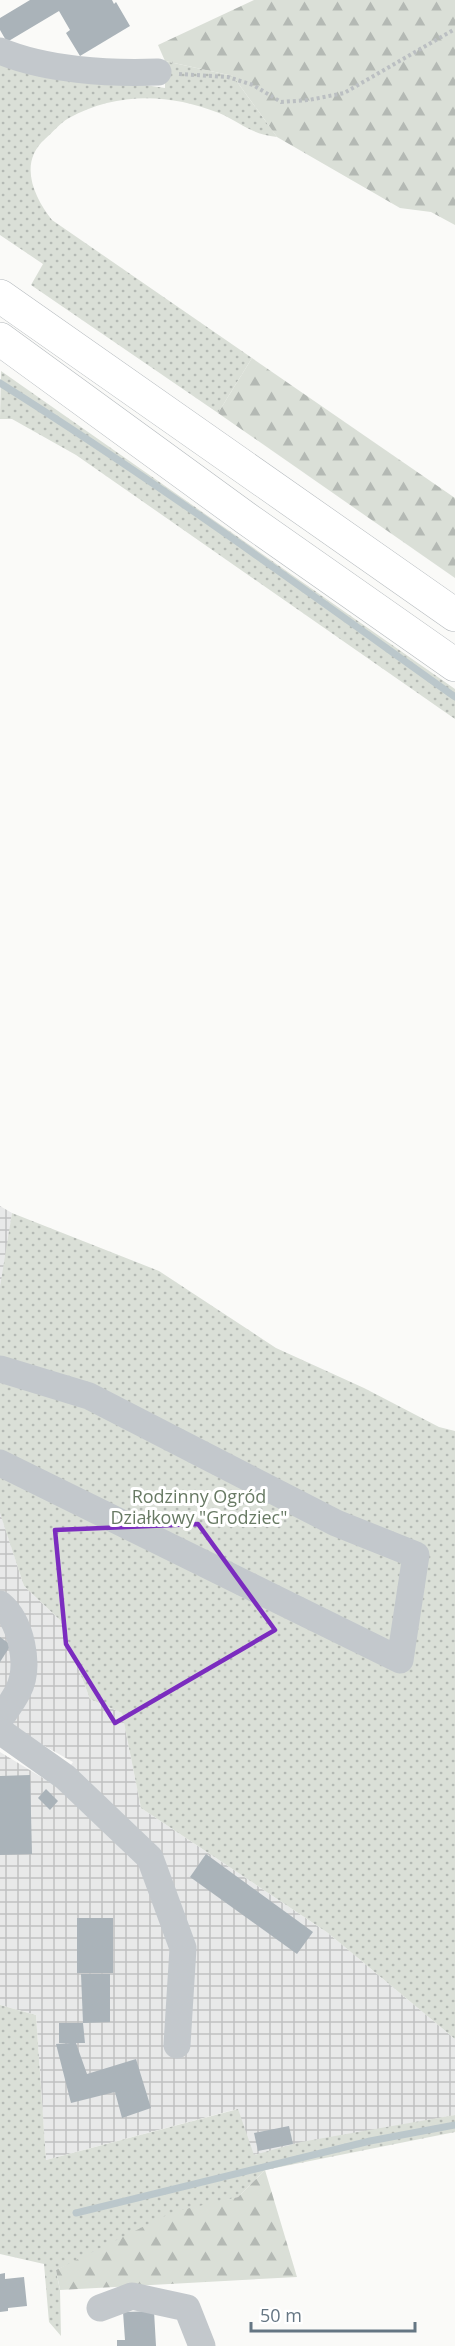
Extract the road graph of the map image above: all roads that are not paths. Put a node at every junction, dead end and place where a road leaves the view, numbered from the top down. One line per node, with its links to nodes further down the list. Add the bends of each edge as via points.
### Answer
1 (0, 51): 2 (lane, via 21,60 121,74)
2 (158, 72)
3 (0, 296): 5 (main road)
4 (0, 339): 6 (main road)
5 (455, 615)
6 (455, 665)
7 (0, 1369): 8 (lane, via 89,1396 336,1523 416,1556 400,1659)
8 (0, 1463)
9 (0, 1604): 10 (lane, via 10,1612 24,1654 20,1690)
10 (0, 1719)
11 (0, 1731): 12 (lane, via 65,1777 150,1858 183,1948)
12 (177, 2045)
13 (100, 2308): 14 (lane, via 132,2296 187,2308)
14 (202, 2346)

